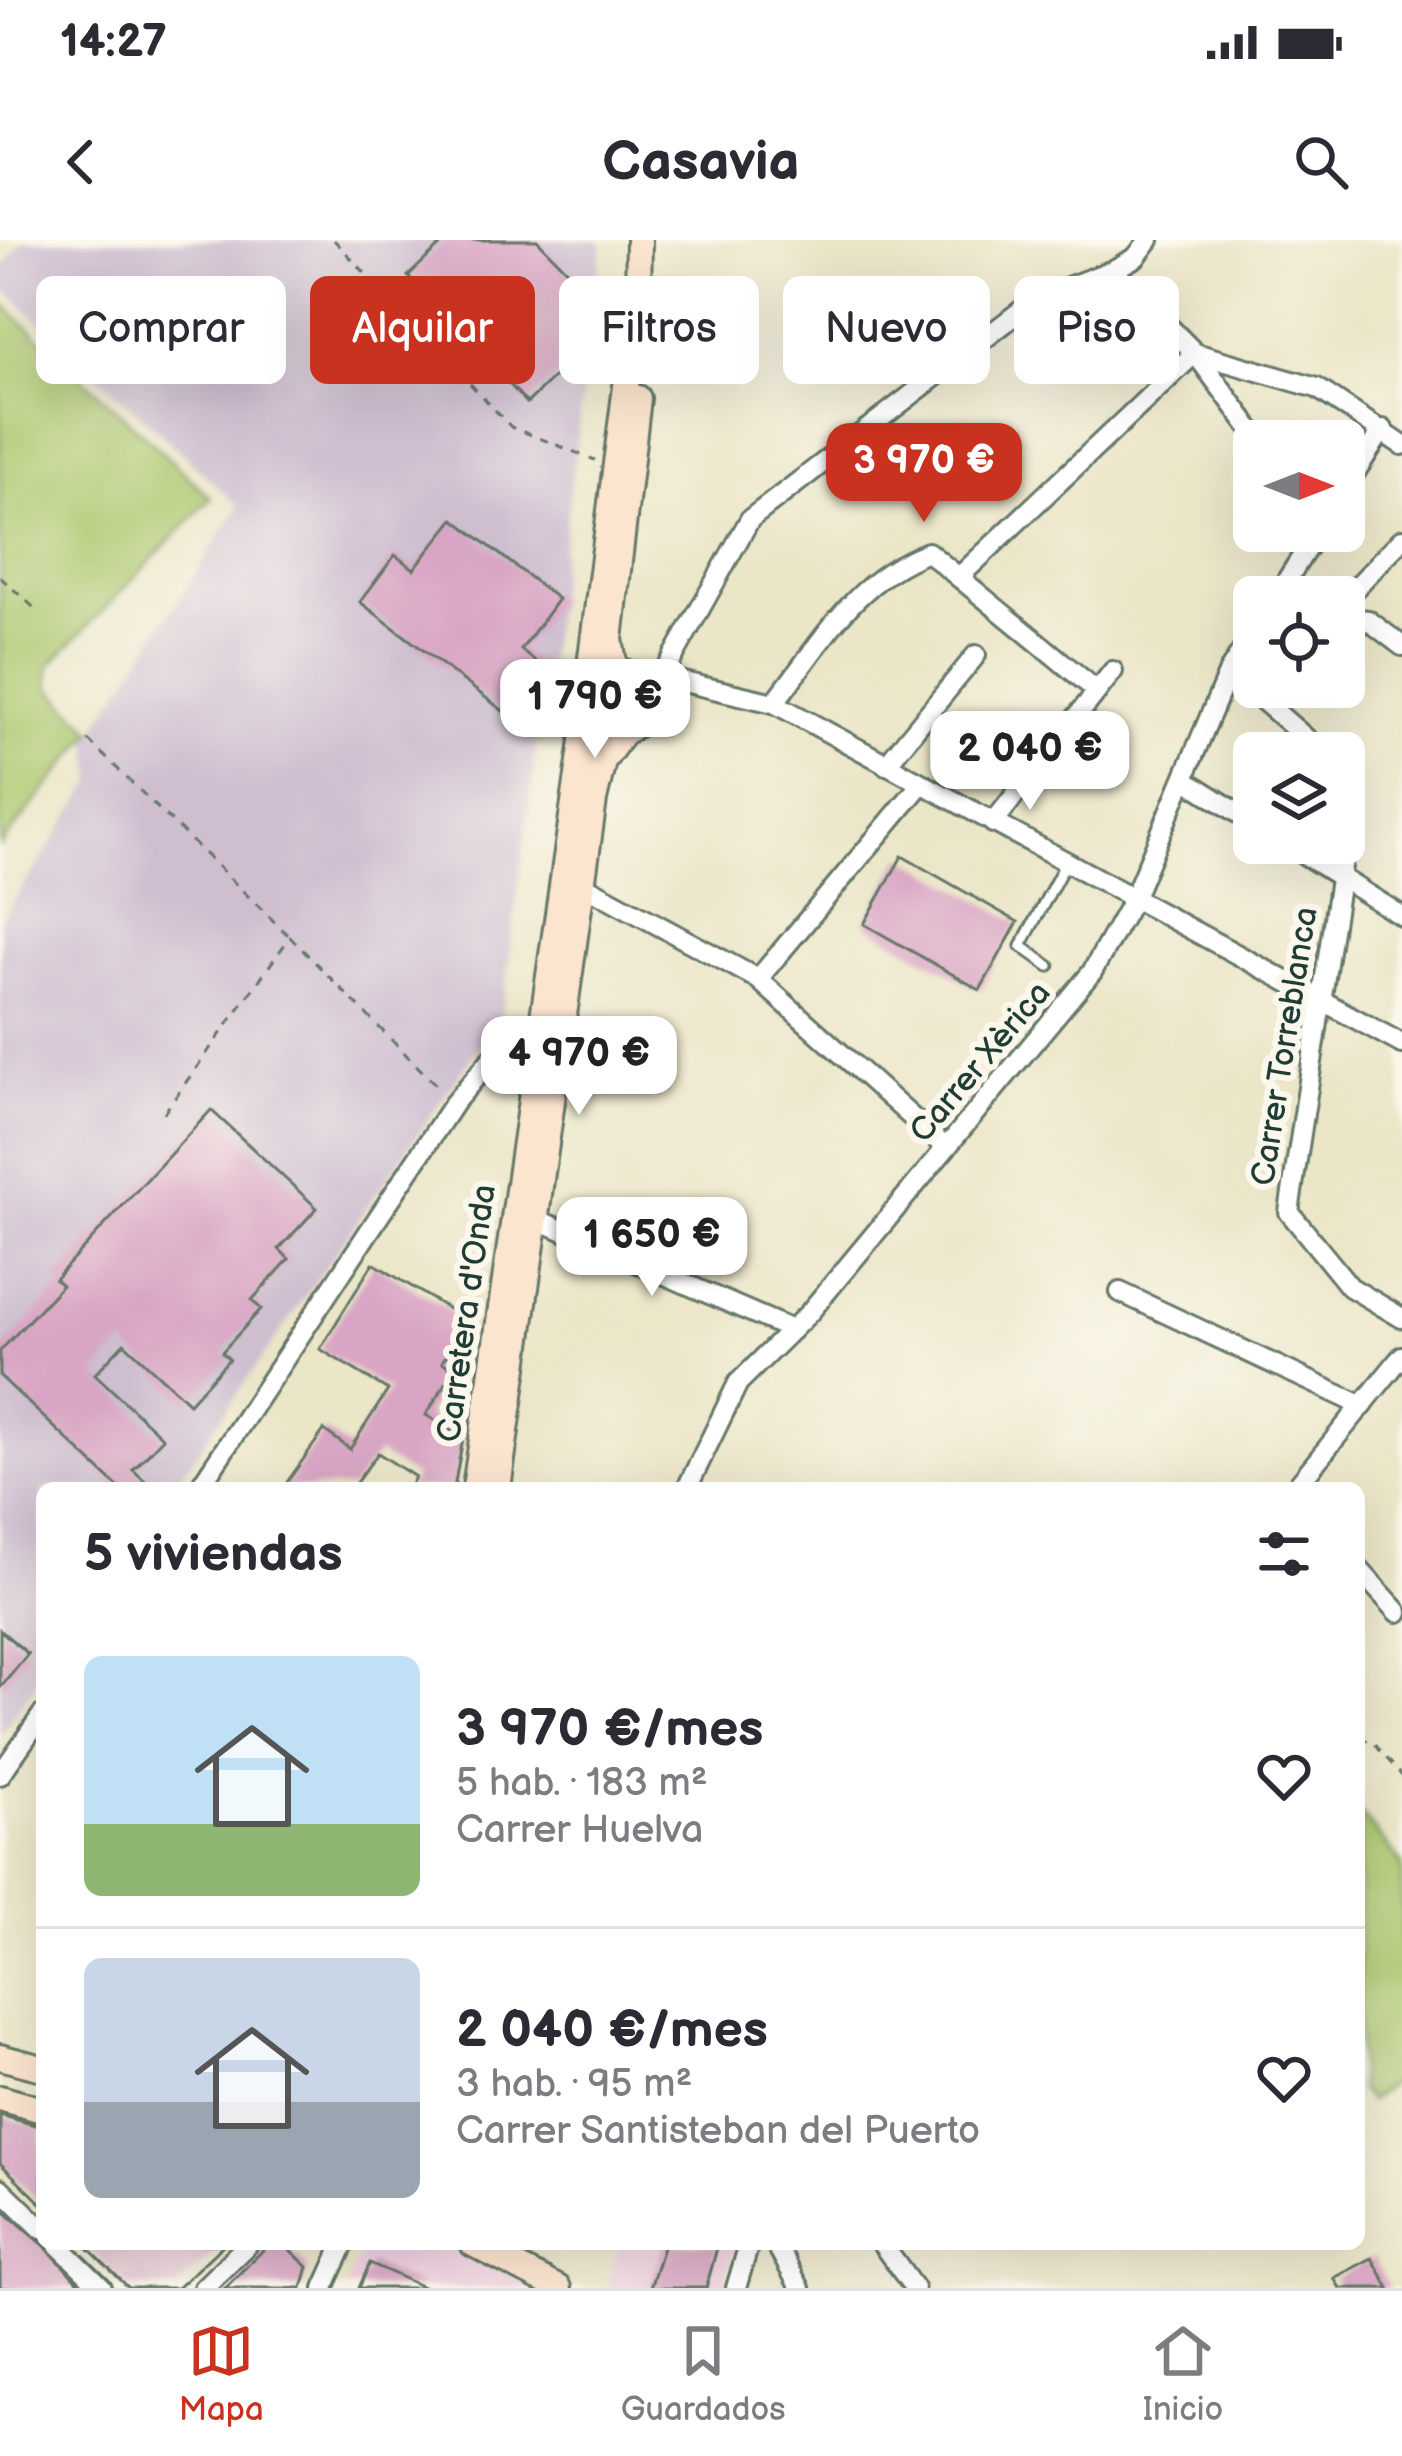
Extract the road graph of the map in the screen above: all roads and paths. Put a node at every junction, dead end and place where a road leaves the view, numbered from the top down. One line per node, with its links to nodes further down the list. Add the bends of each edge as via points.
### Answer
1 (334, 240): 11 (path, via 511,427)
2 (639, 240): 11 (main road)
3 (655, 240): 21 (main road, via 610,639)
4 (1149, 240): 5 (street)
5 (1113, 271): 6 (street); 24 (street, via 1036,299 750,519)
6 (1196, 353): 7 (street); 8 (street, via 1317,388); 13 (street)
7 (1245, 420)
8 (1383, 429): 9 (street); 10 (street)
9 (1402, 445)
10 (1365, 457)
11 (613, 468): 25 (main road)
12 (1402, 539): 15 (street)
13 (959, 577): 26 (street); 27 (street, via 928,552 887,568)
14 (0, 578): 16 (path)
15 (1365, 578)
16 (40, 613)
17 (1365, 620): 18 (street)
18 (1402, 646)
19 (976, 655): 32 (street)
20 (1233, 665): 23 (street, Carrer Xèrica)
21 (615, 670): 24 (main road); 25 (main road)
22 (1113, 671): 26 (street)
23 (1229, 671): 30 (street); 33 (street, Carrer Xèrica)
24 (650, 679): 27 (street); 29 (main road, via 644,710)
25 (588, 681): 28 (main road, via 581,698)
26 (1097, 691): 36 (street)
27 (774, 703): 32 (street)
28 (586, 720): 29 (main road, via 604,733); 48 (main road, Carretera d'Onda)
29 (624, 732): 41 (main road, Carretera d'Onda, via 603,761)
30 (1299, 732)
31 (88, 740): 44 (path)
32 (886, 765): 34 (street)
33 (1184, 779): 35 (street); 42 (street, Carrer Xèrica)
34 (921, 784): 36 (street); 46 (street)
35 (1233, 810)
36 (993, 823): 37 (street)
37 (1066, 862): 42 (street); 45 (lane, via 1021,946)
38 (1319, 864): 40 (street)
39 (1342, 864): 40 (street, Carrer Torreblanca)
40 (1340, 877): 43 (street); 47 (street, Carrer Torreblanca)
41 (582, 884): 46 (street); 56 (main road, Carretera d'Onda)
42 (1133, 899): 47 (street); 54 (street, Carrer Xèrica, via 1092,972)
43 (1402, 916)
44 (290, 937): 52 (path); 53 (path)
45 (1049, 966)
46 (758, 979): 54 (street)
47 (1320, 1000): 49 (street); 59 (street, Carrer Torreblanca, via 1289,1212 1351,1287)
48 (539, 1022): 50 (street); 51 (main road, Carretera d'Onda)
49 (1402, 1044)
50 (479, 1075): 51 (street); 52 (street)
51 (531, 1079): 64 (main road, Carretera d'Onda)
52 (454, 1103): 63 (street)
53 (164, 1113)
54 (945, 1147): 60 (street, Carrer Xèrica)
55 (672, 1216): 57 (street)
56 (534, 1218): 57 (street); 65 (main road, Carretera d'Onda)
57 (645, 1266): 60 (street)
58 (1120, 1292): 62 (street)
59 (1402, 1318)
60 (792, 1330): 66 (street, Carrer Xèrica, via 738,1383)
61 (1402, 1356): 62 (street)
62 (1363, 1406): 67 (street)
63 (203, 1482)
64 (476, 1482)
65 (499, 1482)
66 (690, 1482)
67 (1300, 1482)
68 (1365, 1576): 69 (street)
69 (1400, 1614)
70 (36, 1724): 72 (street)
71 (1365, 1741): 73 (path)
72 (0, 1775)
73 (1402, 1776)
74 (0, 2056): 75 (main road)
75 (36, 2066)
76 (0, 2098): 77 (main road)
77 (36, 2108)
78 (0, 2188): 79 (street)
79 (36, 2223)
80 (63, 2250): 87 (street)
81 (242, 2250): 88 (street)
82 (341, 2250): 89 (street)
83 (485, 2250): 90 (main road)
84 (747, 2250): 91 (street)
85 (779, 2250): 92 (street)
86 (886, 2250): 93 (street)
87 (102, 2288)
88 (203, 2288)
89 (325, 2288)
90 (558, 2288)
91 (736, 2288)
92 (800, 2288)
93 (914, 2288)

